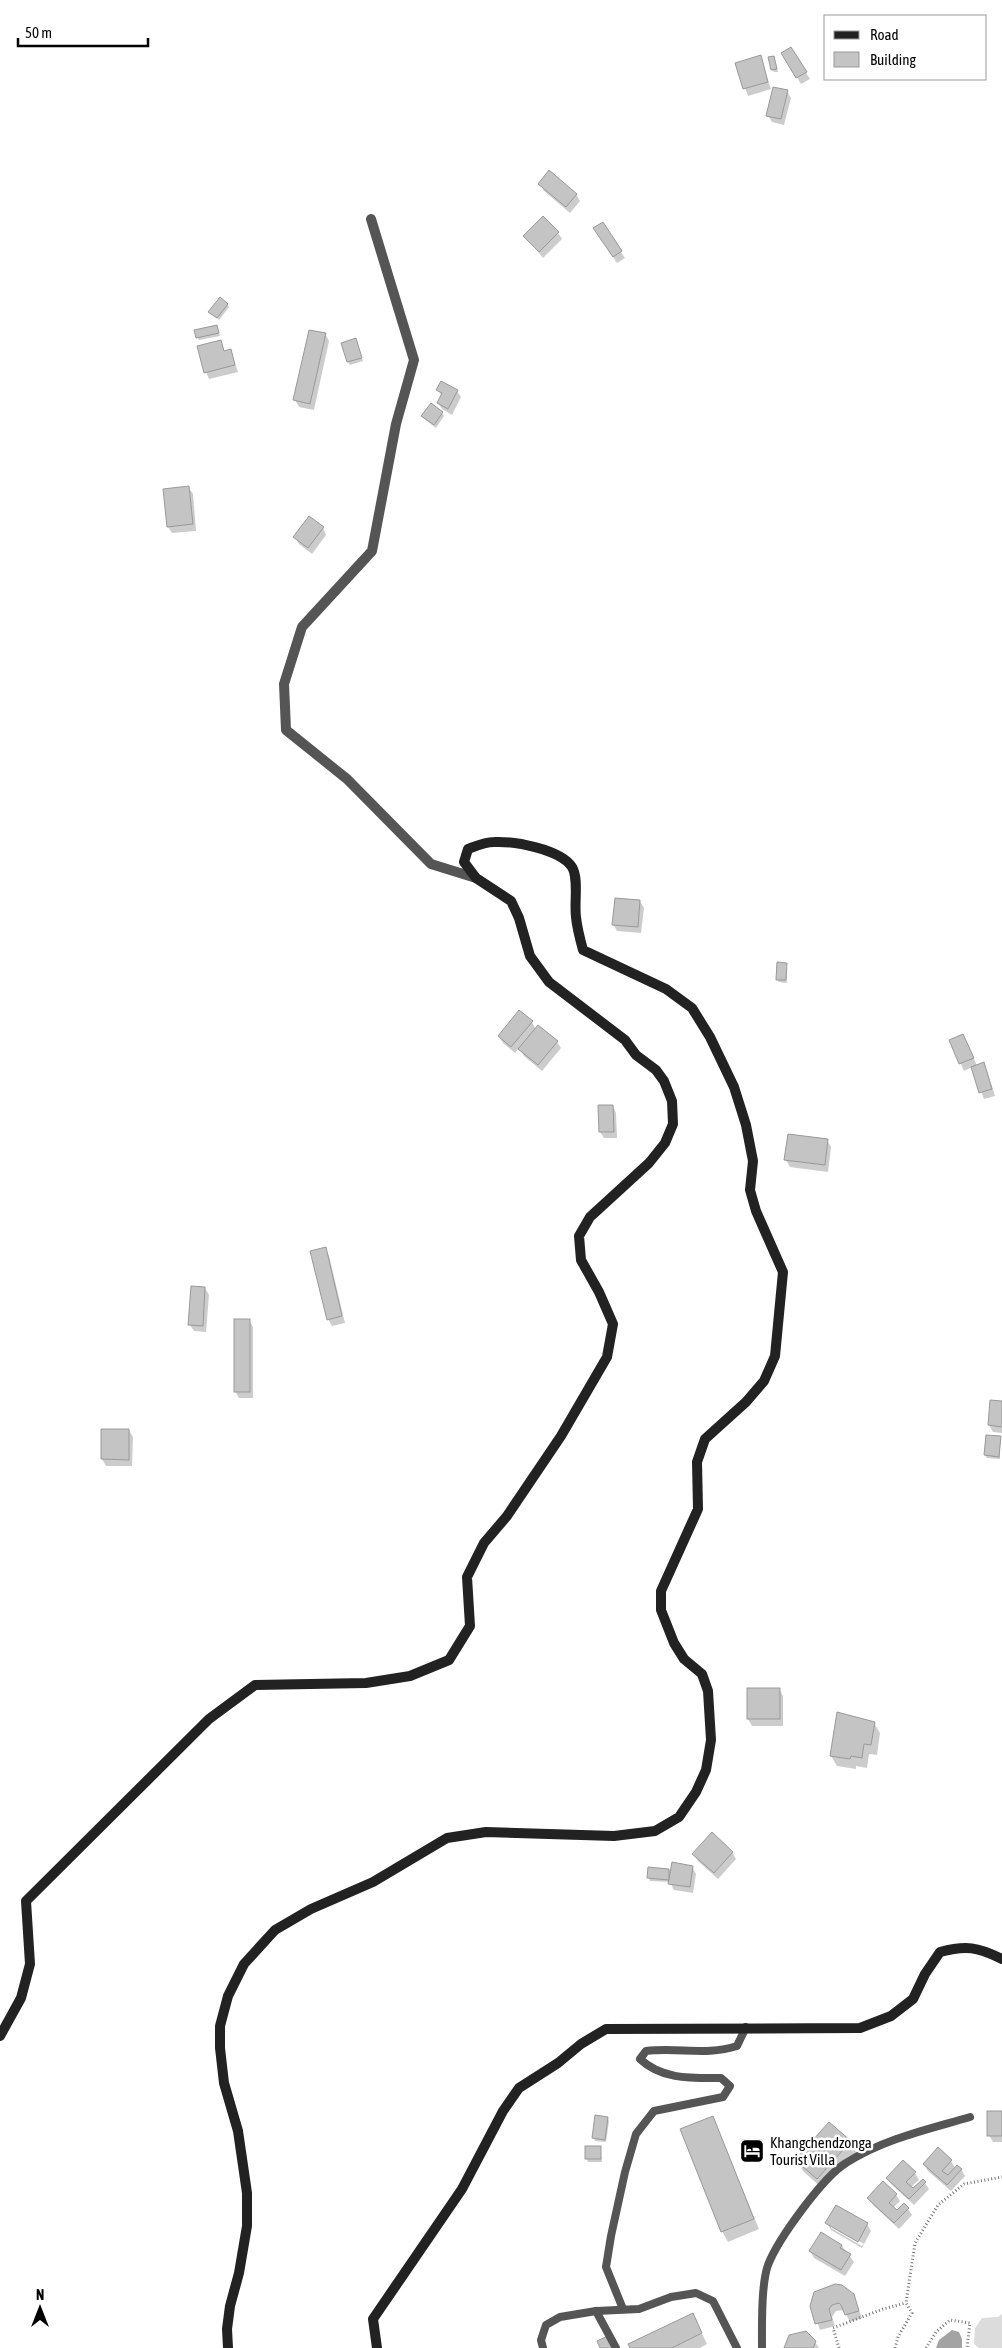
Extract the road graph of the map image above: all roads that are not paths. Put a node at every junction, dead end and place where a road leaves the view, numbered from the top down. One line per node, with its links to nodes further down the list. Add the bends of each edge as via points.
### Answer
1 (371, 219): 2 (street, via 414,360 396,424 372,551 302,627 284,684 286,730 347,779 431,864)
2 (476, 878): 5 (street, via 511,901 530,956 549,982 625,1040 636,1055 656,1070 672,1101 673,1124 665,1143 649,1163 590,1218 579,1236 580,1260 613,1324 607,1357 562,1436 484,1543 467,1577 470,1626 449,1660 410,1676 366,1683 256,1685 209,1719 26,1901 30,1964 21,1998); 9 (street, via 464,862 468,849 492,842 542,849 573,868 575,916 583,950 666,988 692,1008 734,1087 746,1125 753,1161 750,1190 783,1272 775,1356 764,1381 705,1439 697,1462 698,1509 661,1591 661,1610 674,1644 702,1674 708,1690 711,1740 706,1770 696,1792 678,1817 655,1831 614,1836 486,1832 447,1838 372,1882 311,1909 274,1930 244,1964 228,1996 220,2026 224,2082 238,2131 247,2192 247,2226 230,2306)
3 (1002, 1959): 4 (street, via 983,1950 959,1947 940,1952 913,1999 892,2016 860,2028)
4 (746, 2027): 7 (lane, via 737,2046 720,2052 667,2048 646,2051 640,2059 657,2072 686,2078 721,2078 730,2086 723,2097 654,2111 636,2134 606,2267); 10 (street, via 606,2029 519,2088 503,2110 462,2189 373,2319)
5 (0, 2036)
6 (970, 2117): 14 (lane, via 888,2142 853,2159 816,2192 800,2211 768,2265)
7 (623, 2309): 8 (lane); 13 (lane, via 696,2293 712,2301)
8 (596, 2311): 11 (lane, via 560,2317 546,2325 541,2340); 12 (lane)
9 (228, 2348)
10 (377, 2348)
11 (543, 2348)
12 (616, 2348)
13 (737, 2348)
14 (762, 2348)

